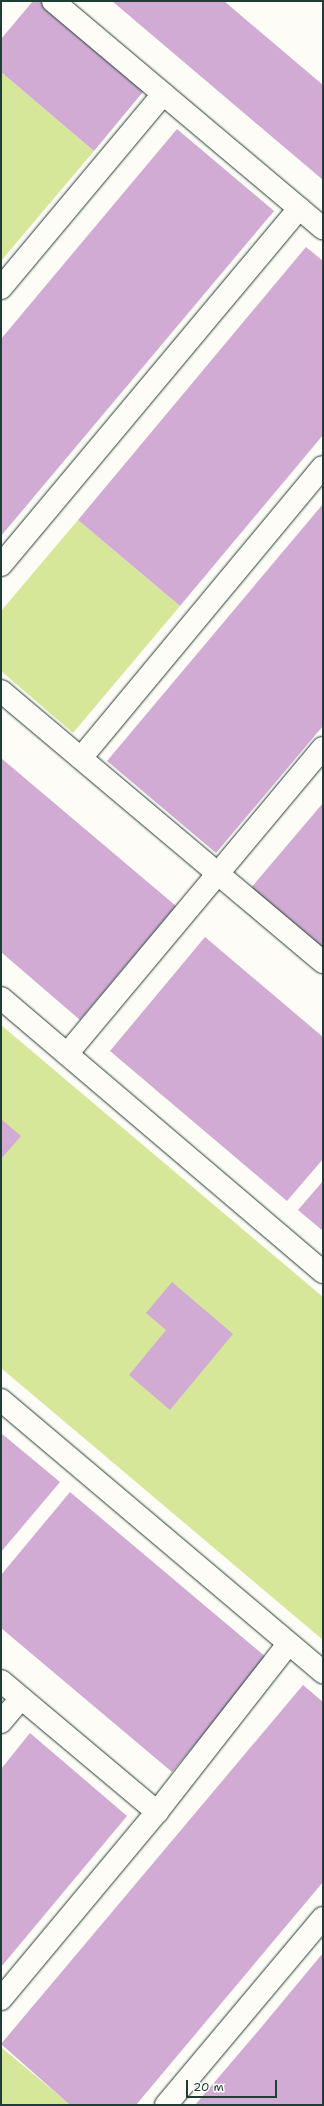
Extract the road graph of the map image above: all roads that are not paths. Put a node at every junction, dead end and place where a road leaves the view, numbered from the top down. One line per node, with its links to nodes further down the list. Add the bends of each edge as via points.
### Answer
1 (53, 1): 2 (street)
2 (163, 94): 3 (street); 5 (street)
3 (299, 208): 4 (street); 7 (street)
4 (323, 228)
5 (1, 288)
6 (323, 467): 10 (street)
7 (1, 565)
8 (1, 690): 10 (street)
9 (323, 748): 11 (street)
10 (81, 758): 11 (street)
11 (218, 874): 12 (street); 14 (street)
12 (323, 962)
13 (1, 998): 14 (street)
14 (67, 1054): 15 (street)
15 (323, 1272)
16 (1, 1400): 17 (street)
17 (289, 1643): 18 (street); 22 (street)
18 (323, 1672)
19 (1, 1681): 20 (street)
20 (21, 1698): 21 (street); 22 (street)
21 (1, 1722)
22 (157, 1812): 24 (street)
23 (323, 1918): 25 (street)
24 (1, 1999)
25 (166, 2105)

